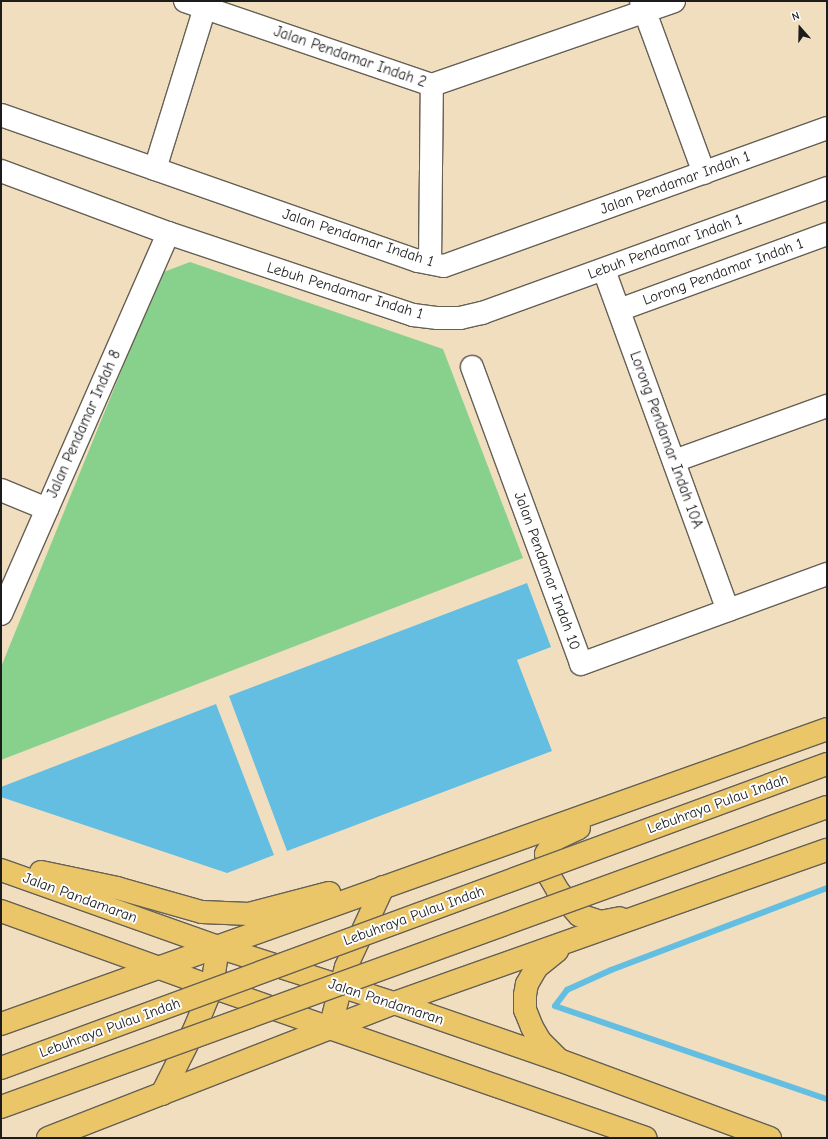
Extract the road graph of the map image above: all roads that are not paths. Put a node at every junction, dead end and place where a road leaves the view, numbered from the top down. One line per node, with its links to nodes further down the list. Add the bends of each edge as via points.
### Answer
1 (674, 1): 3 (street, Jalan Pendamar Indah 2)
2 (199, 3): 4 (street, Jalan Pendamar Indah 2); 7 (street)
3 (643, 6): 4 (street, Jalan Pendamar Indah 2); 9 (street)
4 (432, 85): 13 (street)
5 (1, 115): 7 (street, Jalan Pendamar Indah 1)
6 (827, 128): 9 (street, Jalan Pendamar Indah 1)
7 (154, 169): 13 (street, Jalan Pendamar Indah 1, via 411,259)
8 (1, 171): 11 (street, Lebuh Pendamar Indah 1)
9 (704, 172): 13 (street, Jalan Pendamar Indah 1, via 444,266)
10 (827, 188): 14 (street, Lebuh Pendamar Indah 1)
11 (168, 233): 14 (street, Lebuh Pendamar Indah 1, via 413,315 438,318 460,318 482,313); 20 (street, Jalan Pendamar Indah 8)
12 (827, 234): 15 (street, Lorong Pendamar Indah 1)
13 (430, 263)
14 (604, 270): 15 (street, Lorong Pendamar Indah 10A)
15 (619, 310): 18 (street, Lorong Pendamar Indah 10A)
16 (472, 367): 22 (street, Jalan Pendamar Indah 10, via 581,664)
17 (827, 406): 18 (street)
18 (674, 462): 22 (street, Lorong Pendamar Indah 10A)
19 (1, 490): 20 (street)
20 (47, 509): 23 (street, Jalan Pendamar Indah 8)
21 (827, 574): 22 (street, Jalan Pendamar Indah 10)
22 (728, 610)
23 (1, 614)
24 (827, 729): 26 (main road)
25 (827, 764): 44 (main road, Lebuhraya Pulau Indah, bridge)
26 (631, 800): 28 (main road); 33 (main road, via 600,819 555,839 546,854 550,877 558,891 579,915 600,922)
27 (827, 807): 46 (main road, bridge)
28 (500, 845): 30 (main road, via 249,914 202,912 117,888); 32 (main road)
29 (827, 850): 33 (main road)
30 (1, 863)
31 (1, 870): 36 (main road, Jalan Pandamaran)
32 (383, 887): 36 (main road); 38 (main road, via 346,967)
33 (666, 908): 35 (main road)
34 (1, 911): 37 (main road)
35 (565, 944): 40 (main road); 43 (main road, via 537,967 527,984 525,995 525,1010 532,1026 540,1041)
36 (218, 947): 37 (main road); 38 (main road, Jalan Pandamaran); 39 (main road)
37 (162, 968): 39 (main road); 41 (main road)
38 (342, 987): 40 (main road, Jalan Pandamaran); 42 (main road)
39 (212, 988): 42 (main road); 45 (main road)
40 (394, 1003): 42 (main road); 43 (main road, Jalan Pandamaran)
41 (1, 1024)
42 (330, 1028): 45 (main road); 48 (main road)
43 (559, 1060): 49 (main road, Jalan Pandamaran)
44 (1, 1068)
45 (162, 1094): 47 (main road)
46 (1, 1107)
47 (48, 1138)
48 (645, 1138)
49 (770, 1138)

